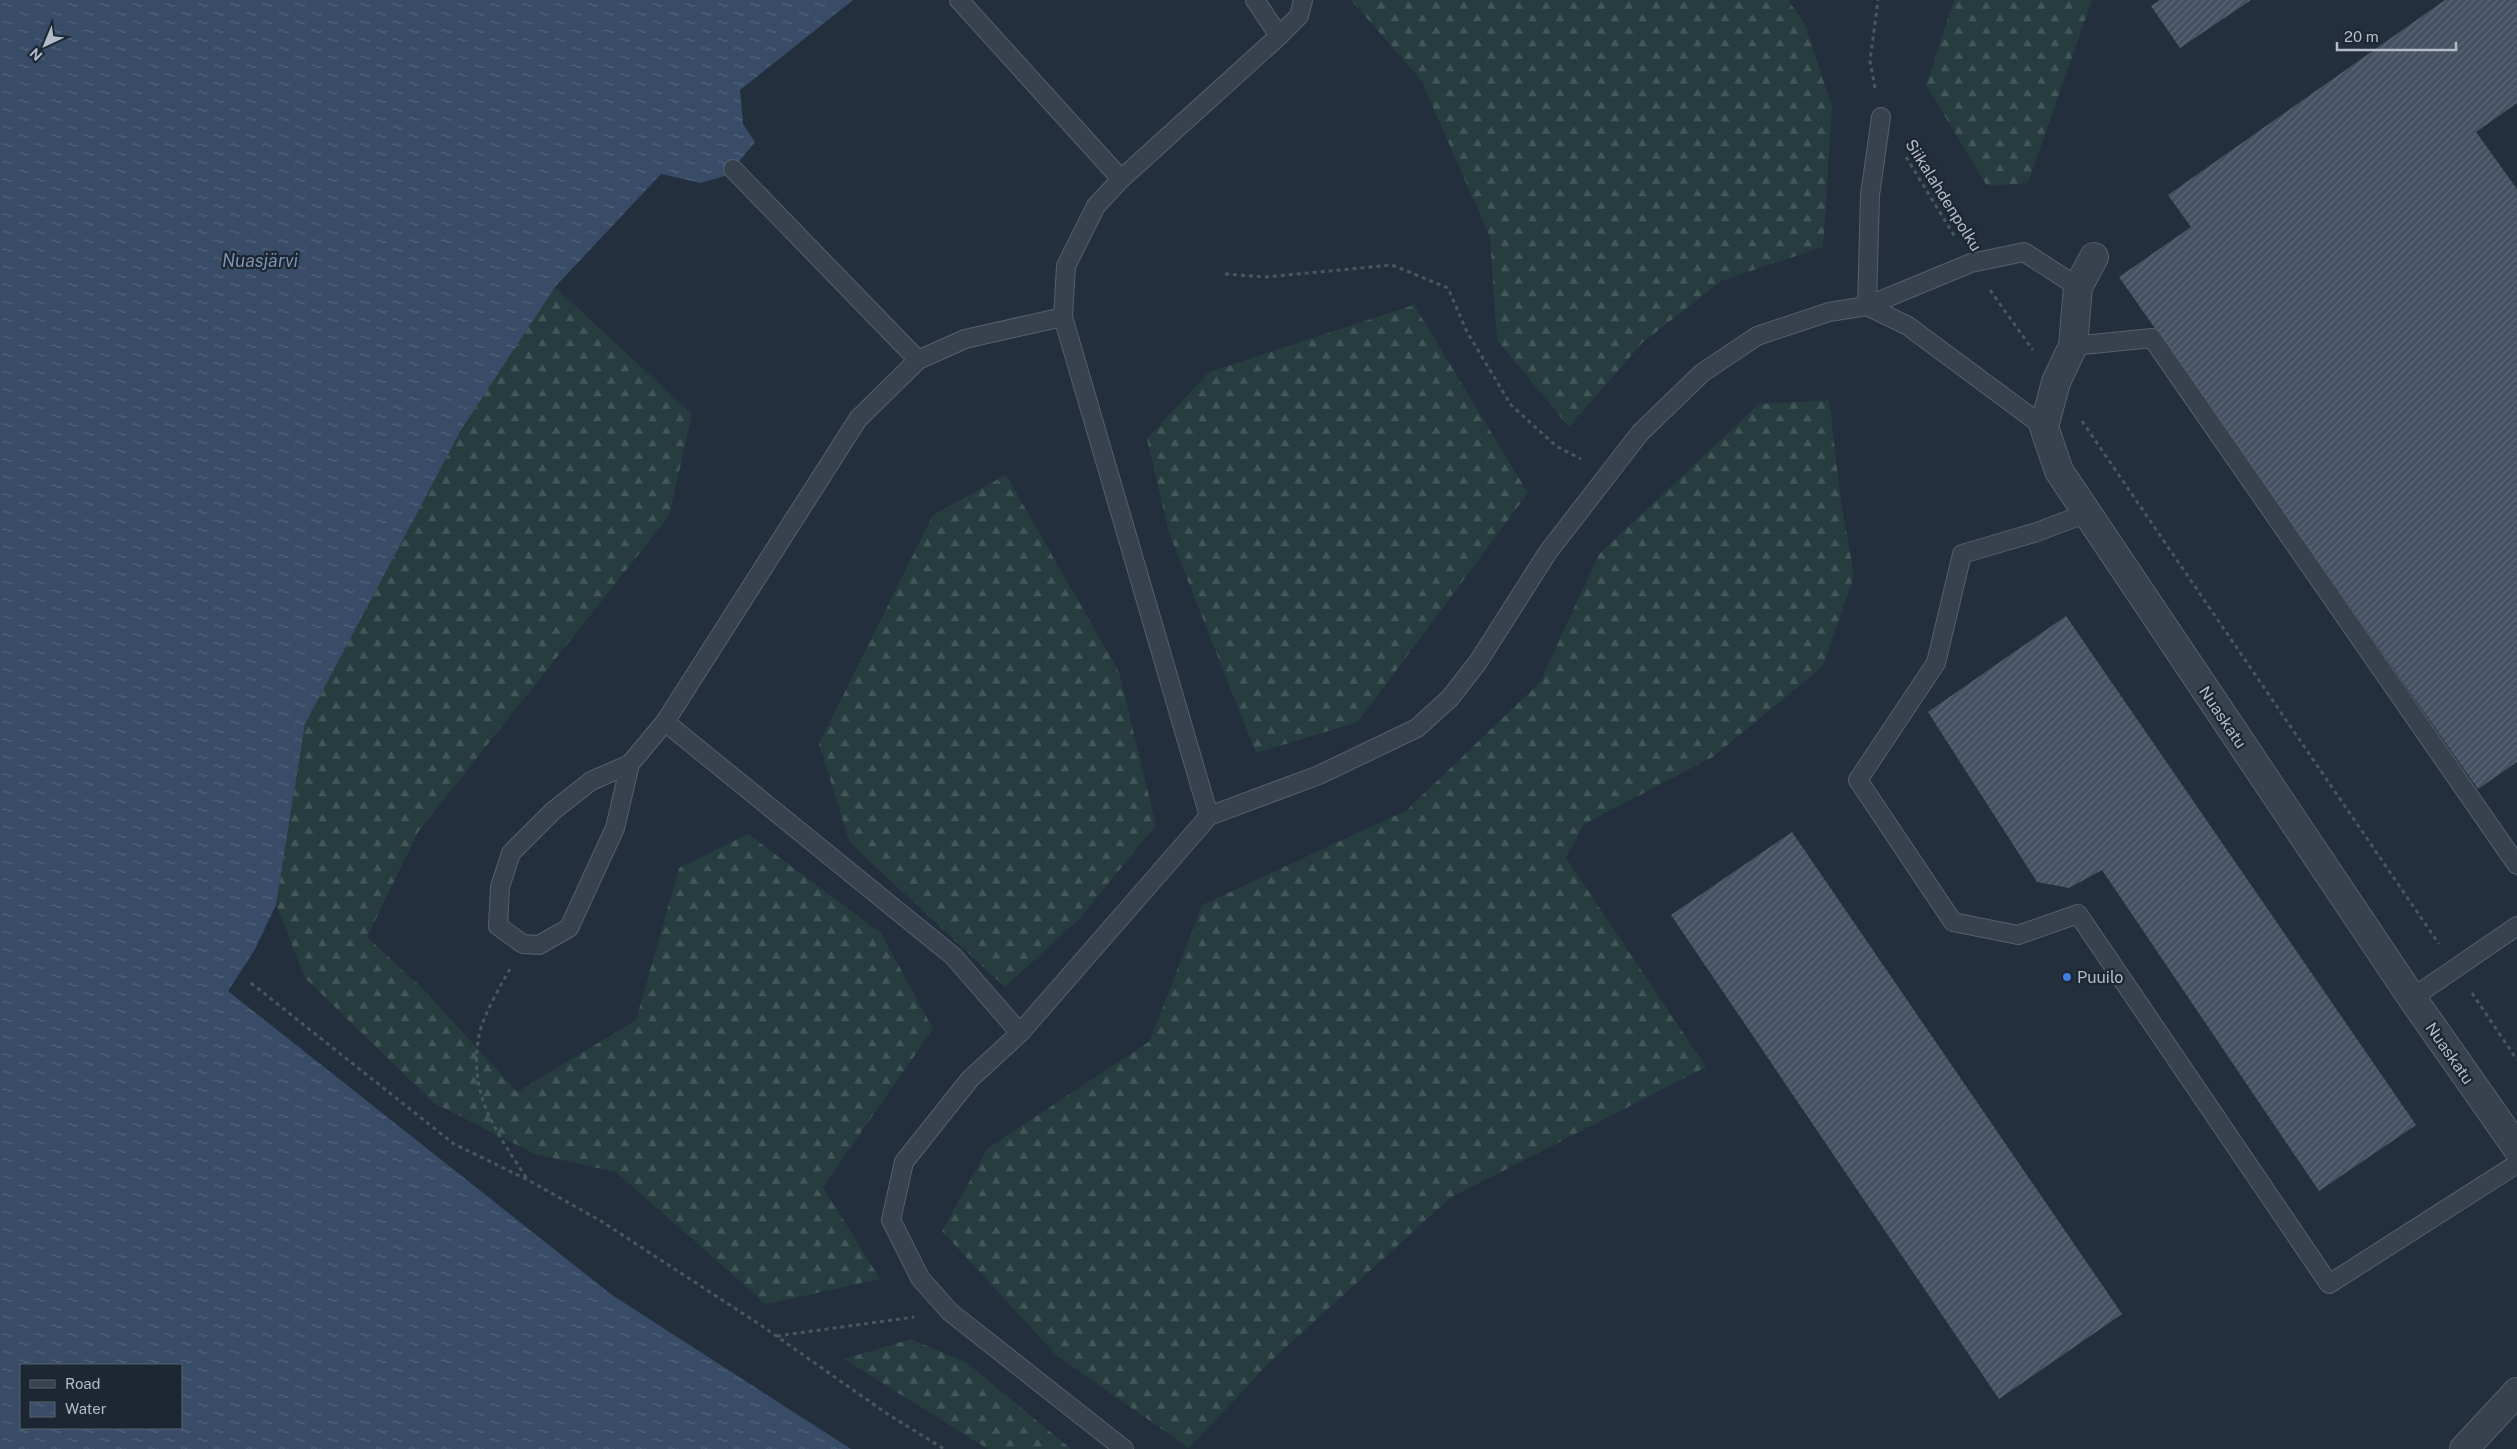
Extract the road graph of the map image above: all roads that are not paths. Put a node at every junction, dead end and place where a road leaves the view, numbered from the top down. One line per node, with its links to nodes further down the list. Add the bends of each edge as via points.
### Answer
1 (959, 0): 7 (lane)
2 (1255, 0): 4 (lane)
3 (1303, 0): 4 (lane, via 1300,16)
4 (1280, 36): 7 (lane)
5 (1881, 117): 10 (lane, via 1870,195)
6 (733, 169): 13 (lane)
7 (1121, 179): 11 (lane, via 1096,206 1066,266)
8 (2094, 257): 9 (street)
9 (2078, 287): 10 (lane, via 2024,252 1972,263); 12 (street)
10 (1867, 306): 14 (lane, via 1908,326); 18 (lane, via 1829,312 1757,336 1702,373 1640,433 1548,552 1478,662 1450,698 1417,728 1319,775)
11 (1062, 317): 13 (lane, via 964,339); 18 (lane)
12 (2073, 346): 14 (street, via 2056,382); 19 (lane, via 2152,338)
13 (918, 360): 16 (lane, via 858,419)
14 (2044, 427): 15 (street, Nuaskatu, via 2059,471)
15 (2087, 513): 21 (street, Nuaskatu); 24 (lane, via 1962,554 1936,662 1858,780 1953,922 2018,935 2078,914 2329,1284)
16 (665, 722): 17 (lane); 22 (lane, via 953,956)
17 (630, 764): 17 (lane, via 591,781 553,811 511,853 500,887 498,926 523,944 539,945 569,928 615,828)
18 (1209, 816): 22 (lane)
19 (2517, 865)
20 (2517, 926): 21 (lane)
21 (2412, 998): 23 (street, Nuaskatu)
22 (1020, 1033): 26 (lane, via 970,1079 904,1162 891,1220 920,1278 950,1312)
23 (2517, 1148)
24 (2517, 1164)
25 (2517, 1392): 27 (street)
26 (1124, 1449)
27 (2464, 1449)

